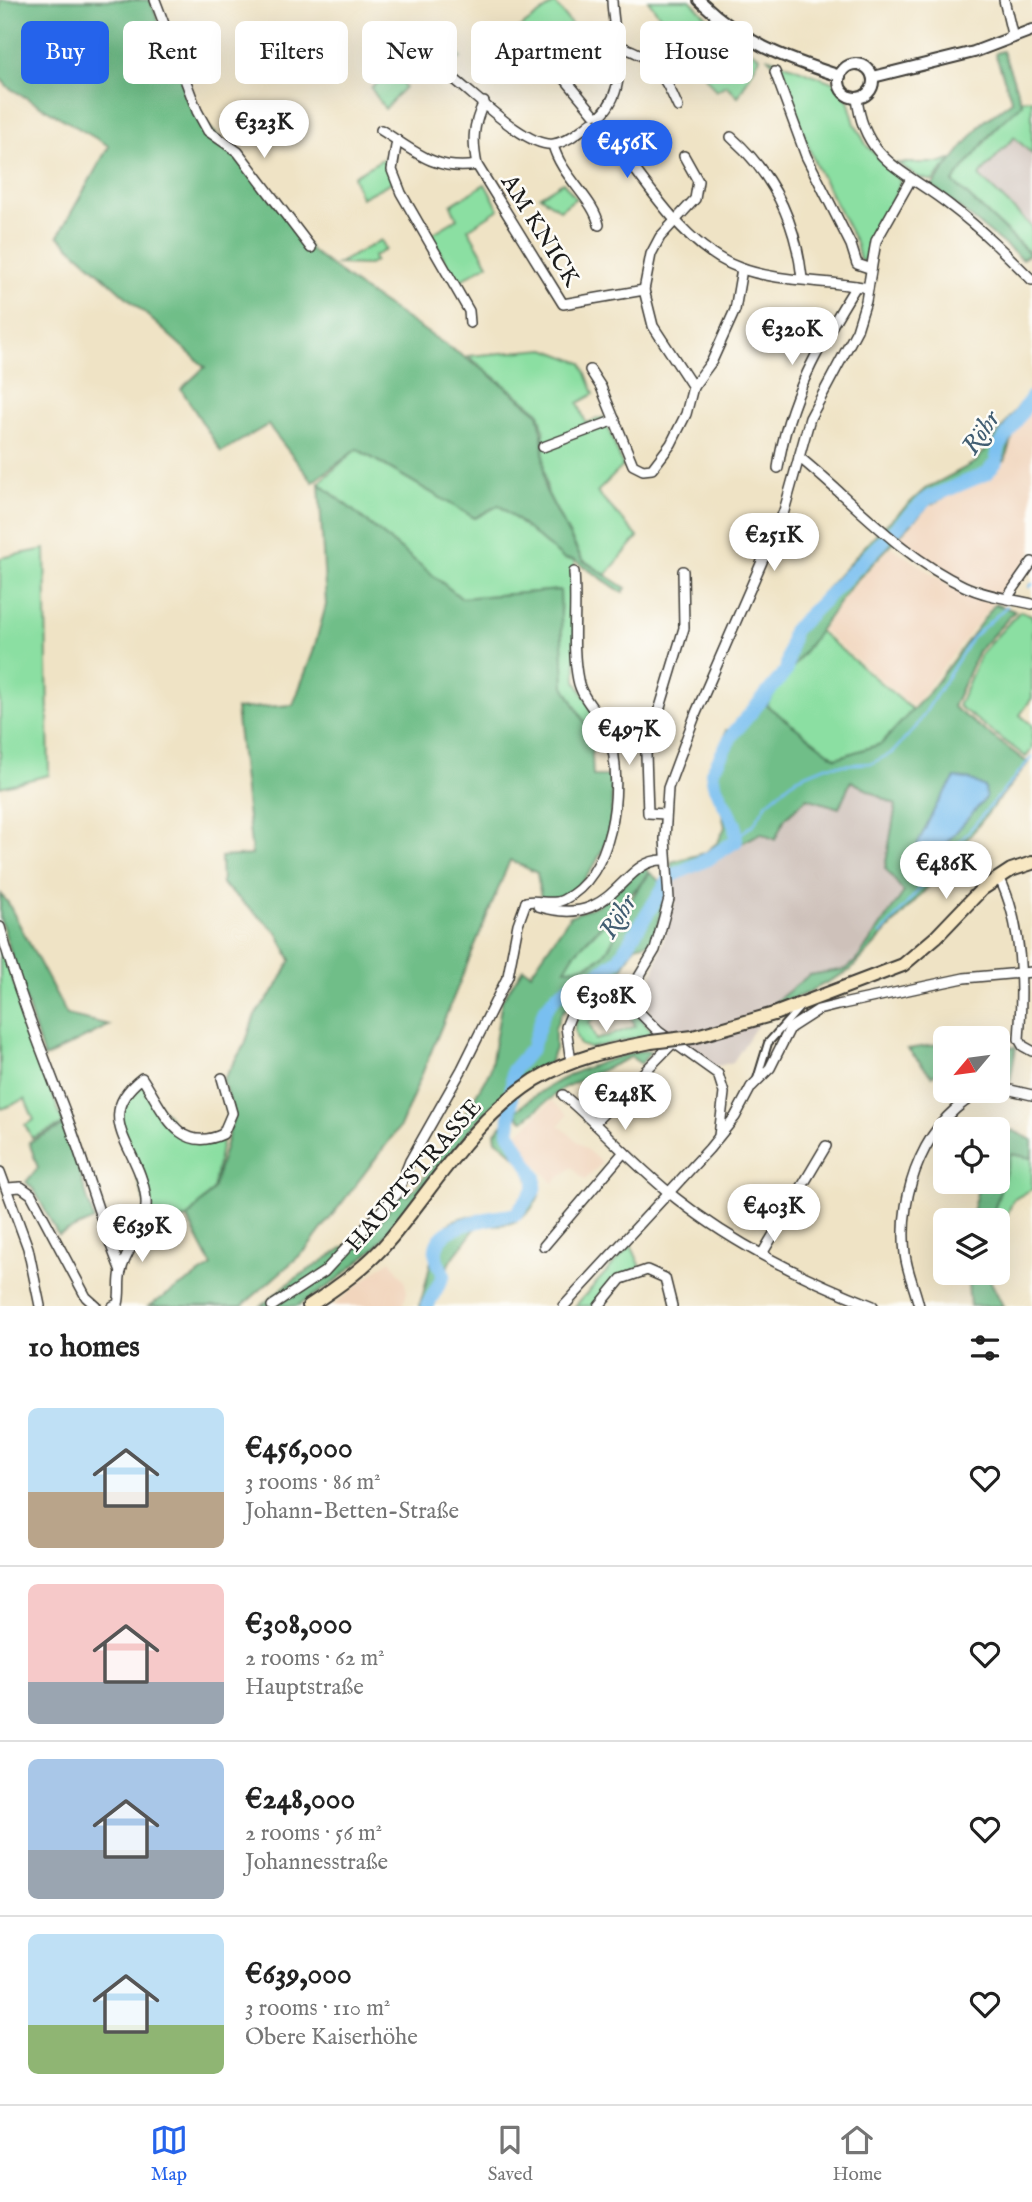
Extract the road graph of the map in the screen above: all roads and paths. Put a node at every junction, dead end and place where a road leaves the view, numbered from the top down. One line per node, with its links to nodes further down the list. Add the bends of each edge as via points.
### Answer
1 (155, 0): 28 (street, via 208,131 238,152)
2 (612, 0): 5 (street)
3 (699, 0): 10 (street, via 766,50)
4 (1004, 0): 7 (street)
5 (613, 21)
6 (1032, 30): 7 (street)
7 (1013, 38): 11 (street)
8 (626, 48): 17 (street, via 653,63)
9 (775, 72): 29 (street, via 806,156 857,264)
10 (840, 76): 11 (street, via 855,64 864,66); 15 (street, via 844,92)
11 (873, 77): 15 (street, via 868,93)
12 (457, 81): 16 (street)
13 (569, 84): 18 (street)
14 (618, 84): 18 (street, via 610,106)
15 (857, 98): 25 (street, via 861,125 874,149)
16 (484, 102): 22 (street, via 520,132); 24 (street, AM KNICK, via 474,122)
17 (678, 107)
18 (597, 118): 22 (street); 26 (street)
19 (381, 130): 21 (street)
20 (731, 138): 31 (street, via 750,154 783,203 793,228)
21 (397, 139): 24 (street, via 435,165 458,169); 36 (street, via 392,170 401,193 469,311)
22 (553, 145): 27 (street, via 567,177)
23 (684, 156): 26 (street, via 698,181 695,199)
24 (477, 165): 35 (street, AM KNICK, via 563,304)
25 (911, 179): 29 (street, via 880,231); 32 (street, via 962,214)
26 (675, 220): 30 (street, via 710,255); 35 (street, via 651,254)
27 (599, 225)
28 (311, 248)
29 (869, 268): 34 (street)
30 (742, 269): 31 (street); 38 (street, via 735,310 712,362)
31 (802, 278): 33 (street)
32 (1032, 280)
33 (856, 286): 34 (street); 42 (street, via 797,392)
34 (868, 288): 41 (street, via 857,330 810,418)
35 (644, 290): 38 (street, via 653,326)
36 (470, 323)
37 (590, 370): 39 (street)
38 (693, 387): 39 (street, via 686,414 652,469 633,465)
39 (615, 420): 40 (street)
40 (543, 447)
41 (799, 457): 46 (street, via 927,565 966,587); 48 (street, via 784,511 667,788)
42 (778, 468)
43 (1032, 562): 46 (street)
44 (683, 571): 48 (street, via 684,628 646,754 648,813)
45 (573, 572): 52 (street, via 578,682 611,740 612,830 593,873 573,893 551,903)
46 (1007, 598): 47 (street)
47 (1032, 604)
48 (665, 814): 50 (street)
49 (1031, 860): 51 (main road, HAUPTSTRASSE)
50 (665, 864): 52 (street, via 653,859 615,892 576,912 559,913); 56 (street, via 668,908 651,960)
51 (999, 877): 54 (street); 57 (main road, HAUPTSTRASSE, via 903,965)
52 (526, 902): 80 (street, via 508,976 397,1194 324,1272)
53 (0, 928): 76 (street, via 40,1052)
54 (1021, 971): 55 (street); 59 (street, via 1020,1039); 62 (street, via 964,978 818,1010 786,1032 770,1068)
55 (1032, 972)
56 (626, 988): 58 (street, via 649,1023); 60 (street, via 588,999 573,1010 566,1027)
57 (805, 1002): 60 (main road, HAUPTSTRASSE, bridge, via 693,1037 598,1052); 62 (street, via 768,1043)
58 (673, 1043): 67 (street); 68 (street, via 721,1079)
59 (1032, 1051)
60 (571, 1062): 81 (main road, HAUPTSTRASSE, via 497,1109 389,1240)
61 (222, 1078): 76 (street, via 232,1113 223,1134 206,1142 181,1134 142,1078 127,1090 118,1107 118,1122 146,1200 139,1236)
62 (755, 1084): 68 (street)
63 (1010, 1090): 65 (street)
64 (563, 1095): 67 (street)
65 (1032, 1096)
66 (966, 1103): 86 (street, via 934,1132 908,1196 904,1247)
67 (594, 1123): 70 (street)
68 (719, 1136): 73 (street)
69 (826, 1146): 75 (street)
70 (624, 1152): 73 (street); 74 (street)
71 (0, 1172): 72 (street)
72 (7, 1188): 77 (street, via 28,1248); 78 (street, via 21,1187 31,1194 86,1297)
73 (669, 1192): 75 (street, via 715,1227); 82 (street)
74 (544, 1246)
75 (762, 1254): 85 (street)
76 (121, 1271): 79 (street, via 121,1294)
77 (40, 1306)
78 (96, 1306)
79 (113, 1306)
80 (272, 1306)
81 (309, 1306)
82 (564, 1306)
83 (599, 1306): 84 (street, via 621,1279 647,1270 664,1278)
84 (673, 1306)
85 (873, 1306)
86 (919, 1306)

